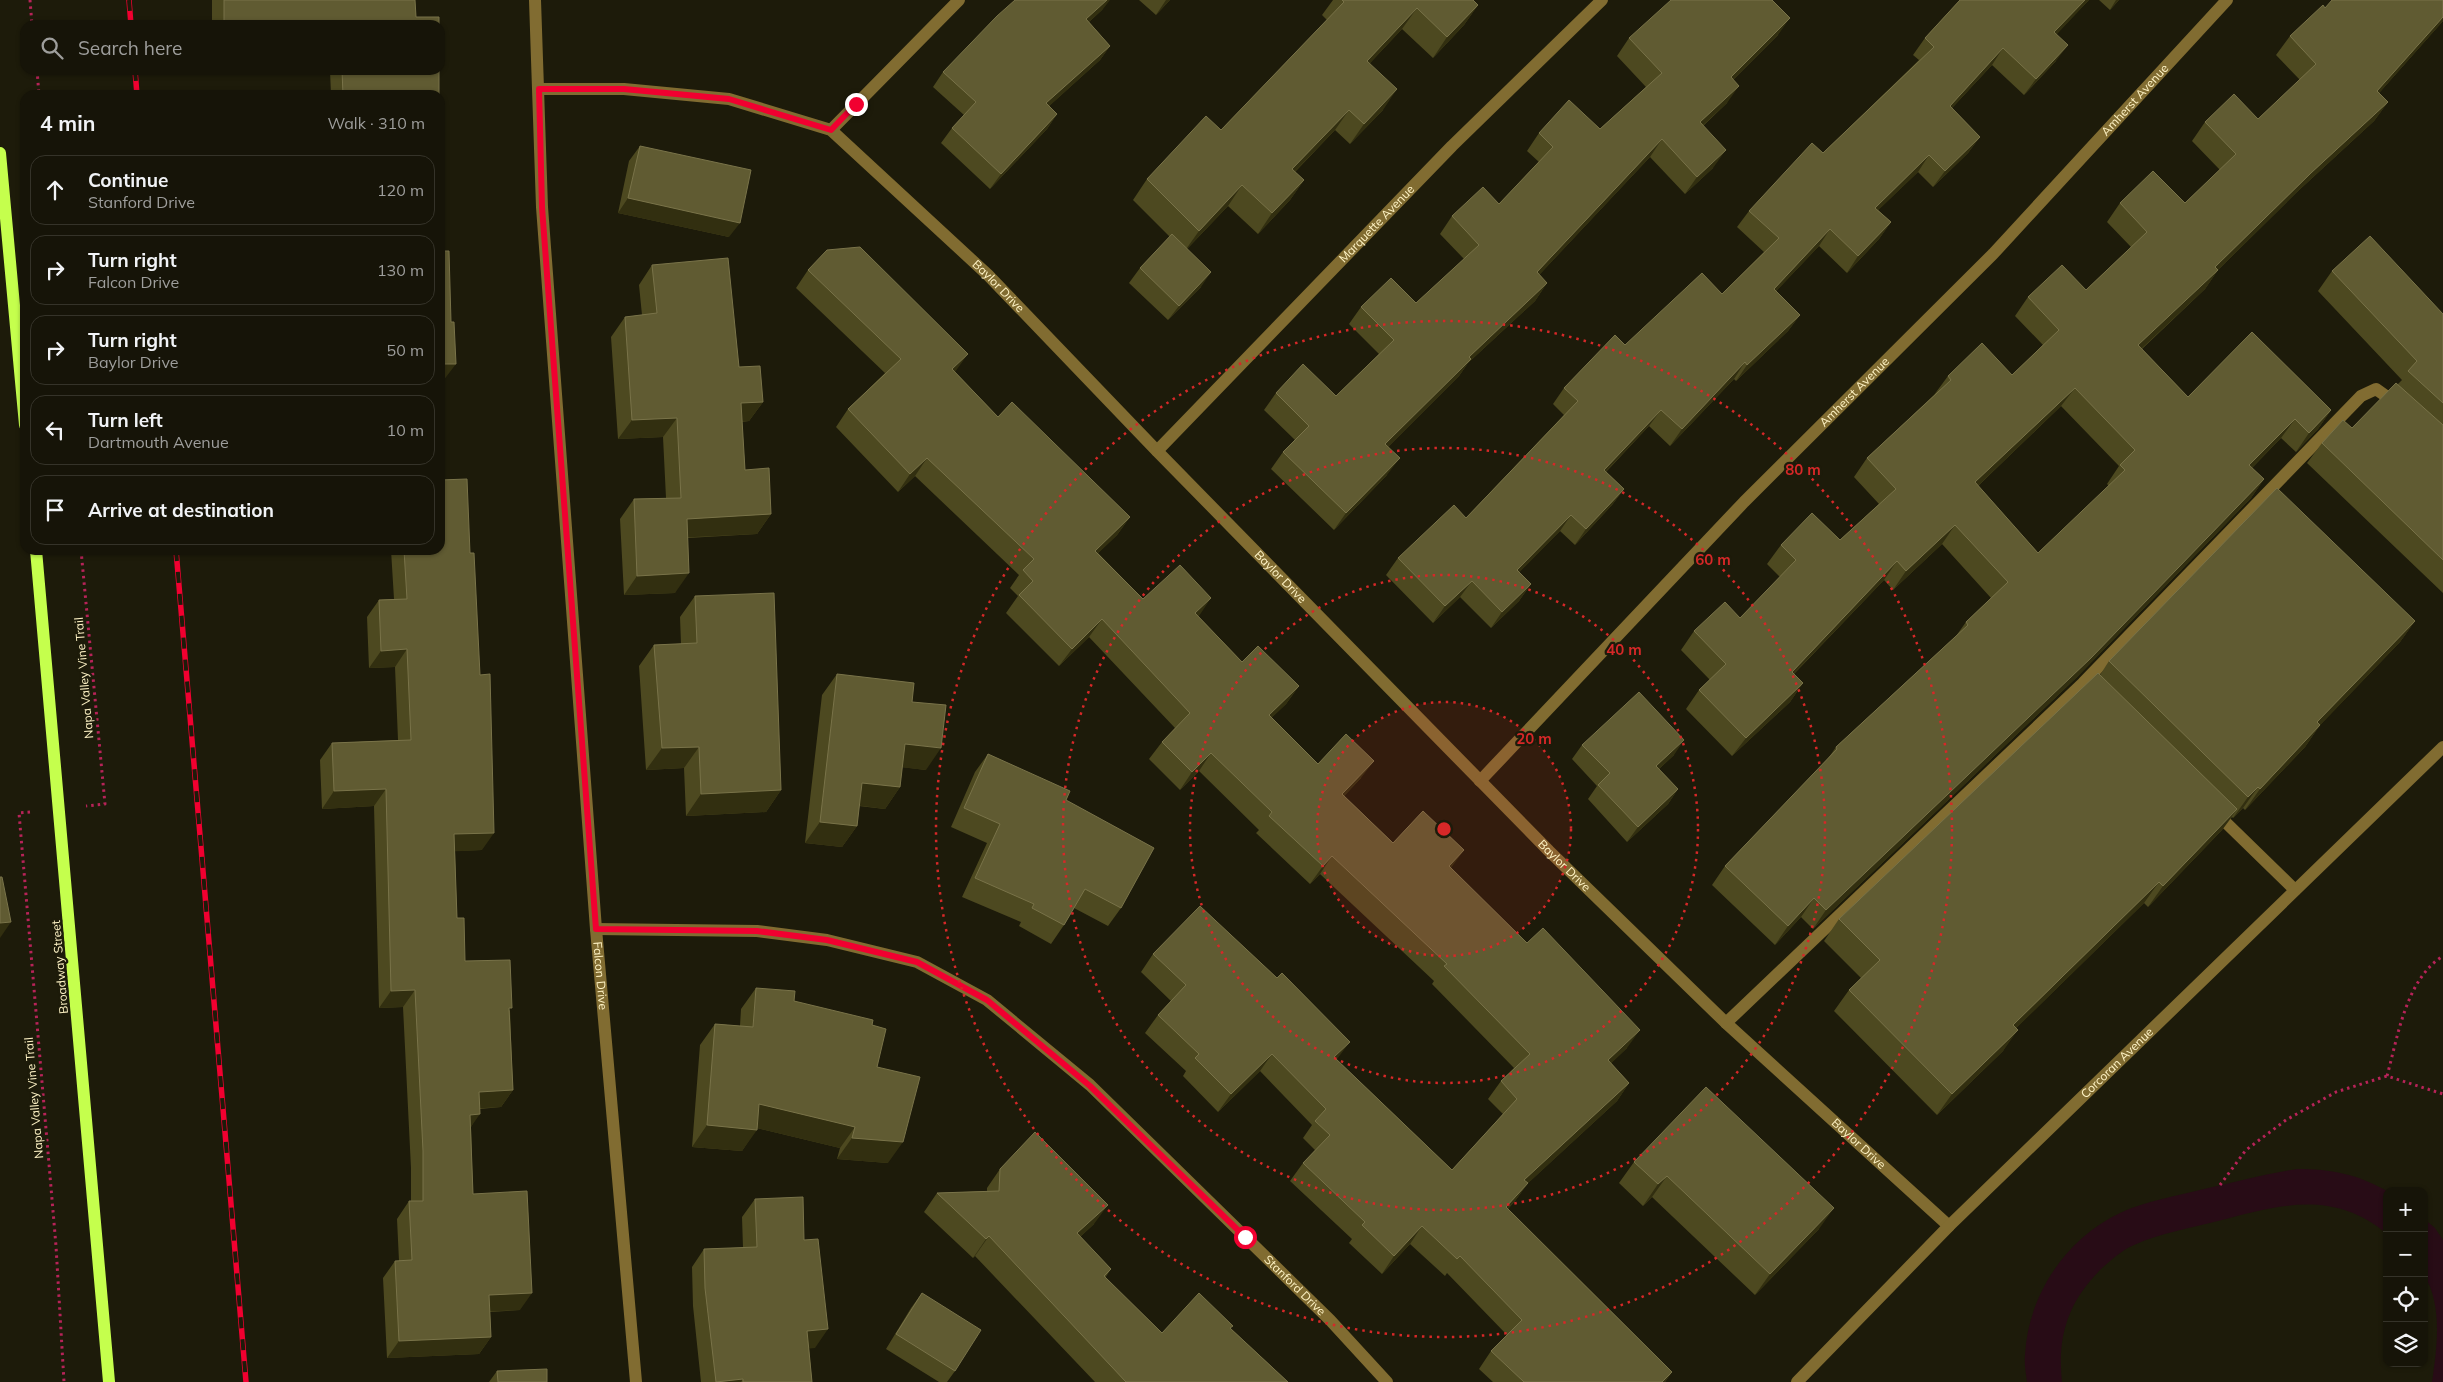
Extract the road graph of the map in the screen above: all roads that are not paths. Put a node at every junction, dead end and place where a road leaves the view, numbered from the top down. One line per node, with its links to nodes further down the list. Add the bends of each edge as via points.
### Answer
1 (535, 0): 5 (street, Falcon Drive)
2 (959, 0): 6 (street)
3 (1602, 0): 10 (street, Marquette Avenue, via 1452,146)
4 (2227, 0): 13 (street, Amherst Avenue, via 1993,254 1744,502)
5 (539, 89): 6 (street, Baylor Drive, via 624,89 729,99); 16 (street, Falcon Drive, via 542,207)
6 (831, 130): 10 (street, Baylor Drive, via 988,275)
7 (0, 153): 8 (main road)
8 (20, 371)
9 (2404, 410): 17 (street, via 2376,389 2361,396 2086,686)
10 (1157, 452): 13 (street, Baylor Drive)
11 (36, 555): 19 (main road, Broadway Street)
12 (2443, 748): 15 (street, Corcoran Avenue)
13 (1480, 781): 17 (street, Baylor Drive)
14 (2203, 800): 15 (street)
15 (2295, 890): 18 (street, Corcoran Avenue)
16 (596, 929): 20 (street, Falcon Drive); 21 (street, Stanford Drive, via 757,931 827,940 917,962 987,1000 1090,1086 1330,1320)
17 (1726, 1024): 18 (street, Baylor Drive)
18 (1949, 1226): 22 (street, Corcoran Avenue)
19 (109, 1382)
20 (636, 1382)
21 (1387, 1382)
22 (1797, 1382)

